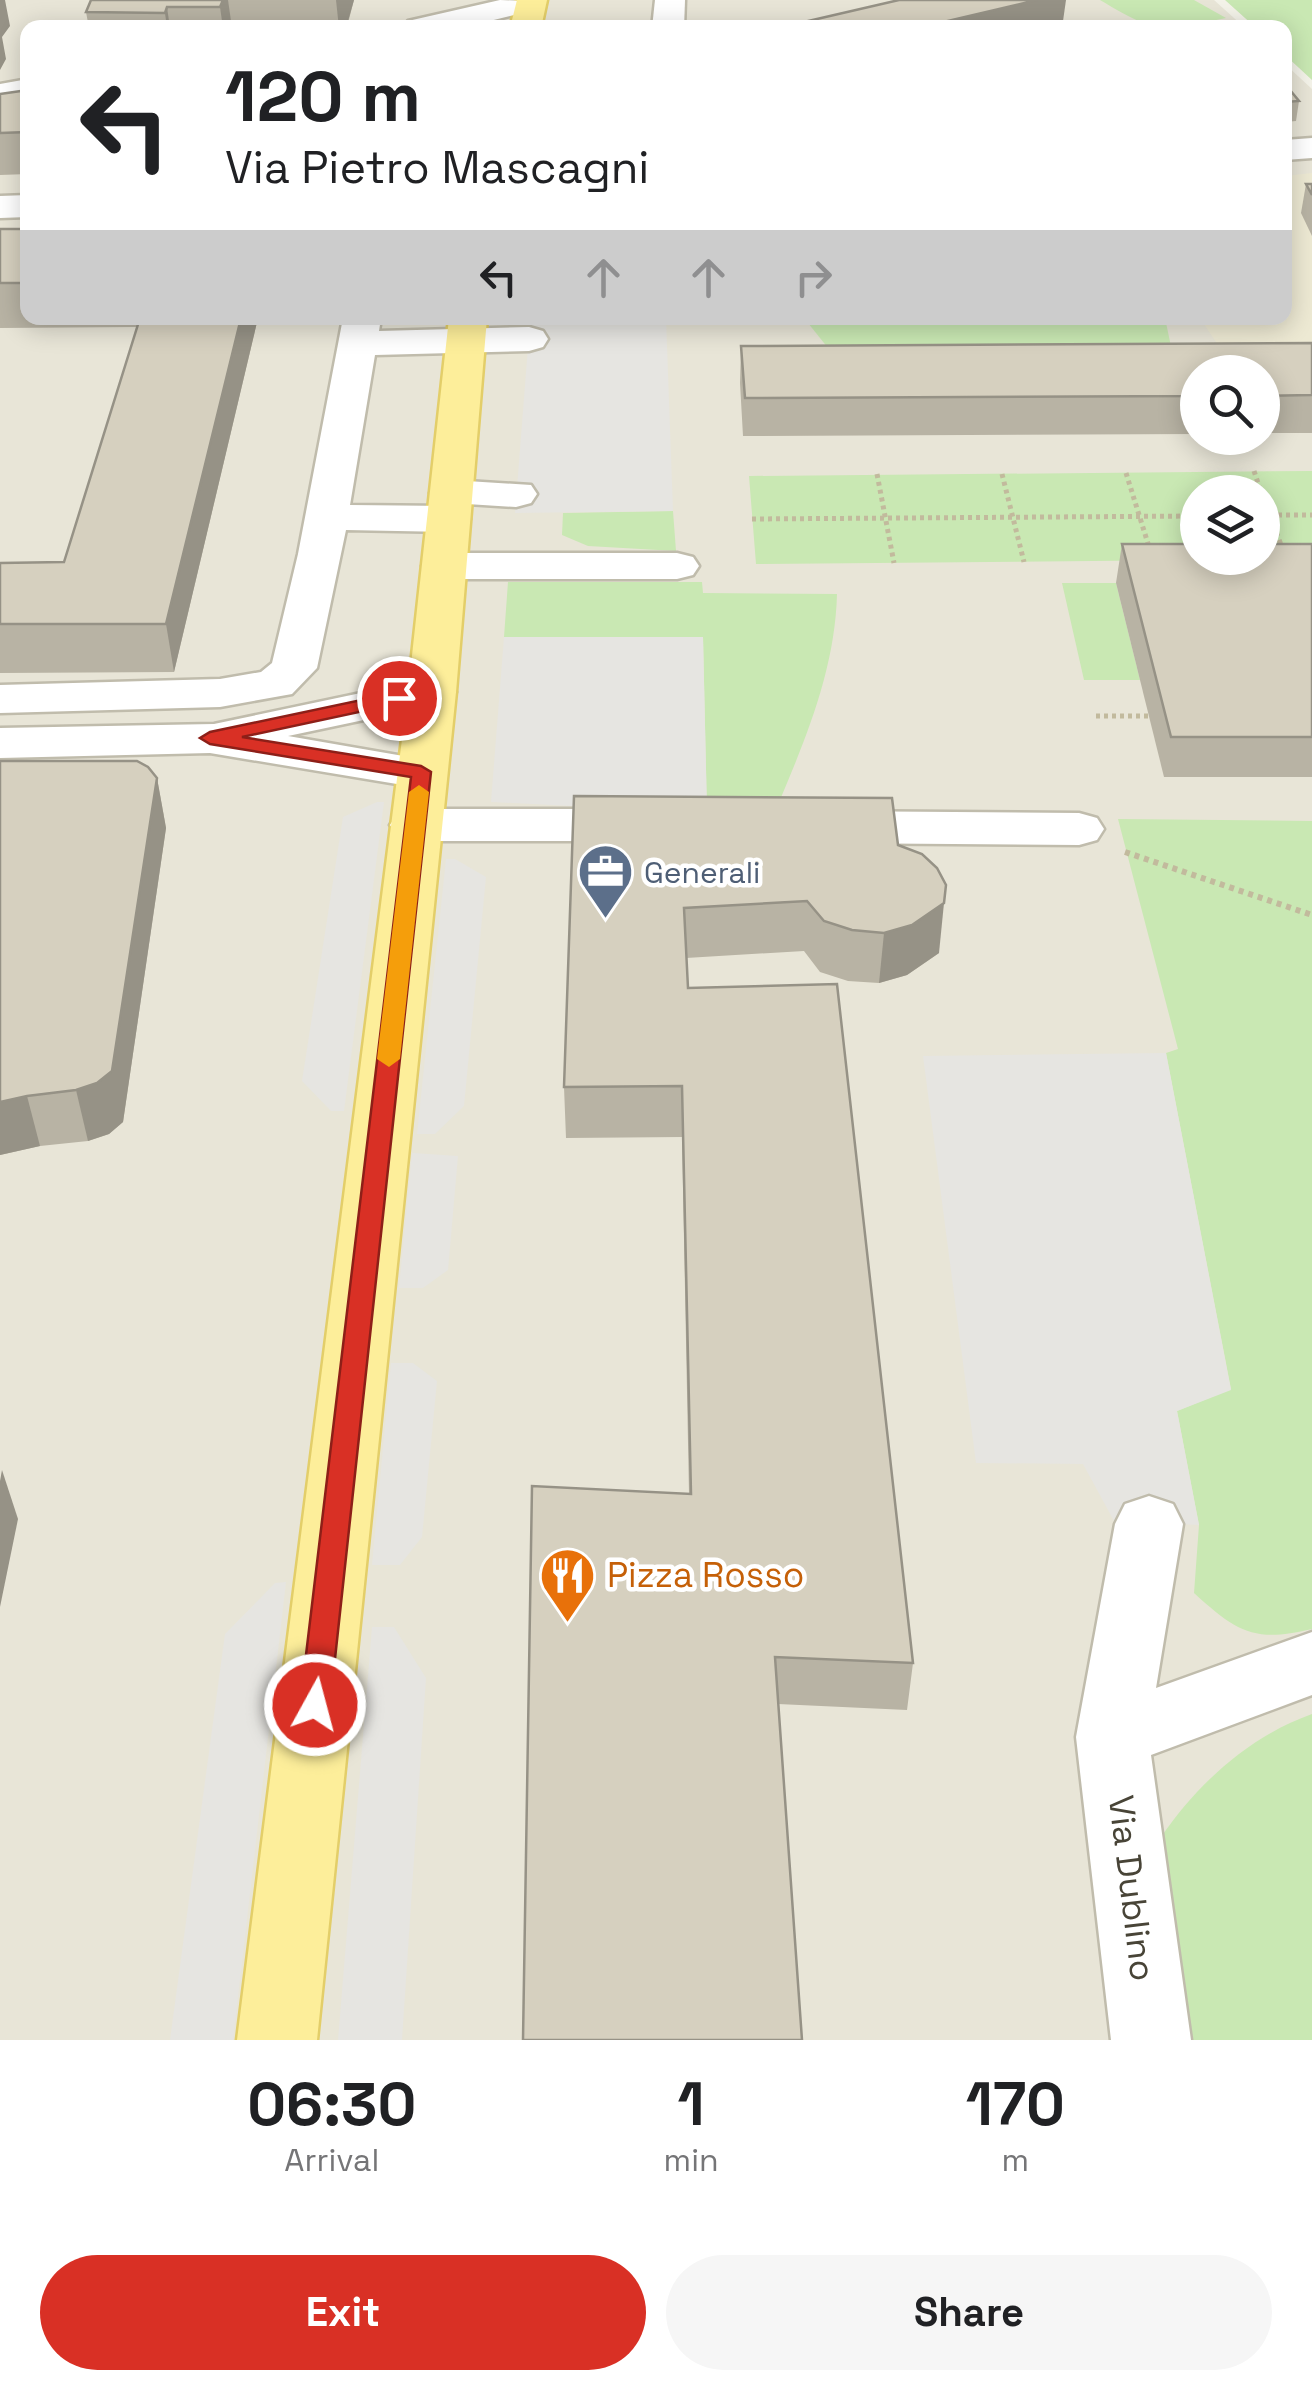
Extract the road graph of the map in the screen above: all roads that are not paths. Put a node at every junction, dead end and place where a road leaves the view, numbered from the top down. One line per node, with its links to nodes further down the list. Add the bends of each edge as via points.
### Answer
1 (529, 10): 2 (street)
2 (468, 20)
3 (360, 330): 4 (street); 7 (street)
4 (466, 333): 5 (street); 8 (main road)
5 (529, 340)
6 (516, 494): 8 (street)
7 (326, 517): 8 (street); 11 (street, via 294,668 276,684 220,693)
8 (448, 526): 9 (street); 10 (main road)
9 (677, 566)
10 (432, 692): 12 (street); 14 (main road)
11 (0, 698)
12 (210, 738): 13 (street); 14 (street)
13 (0, 743)
14 (418, 798): 15 (street); 21 (main road)
15 (691, 825)
16 (769, 826): 17 (street)
17 (1080, 830)
18 (1149, 1524): 20 (street, Via Dublino)
19 (1312, 1662): 20 (street)
20 (1112, 1737): 22 (street, Via Dublino)
21 (277, 2040)
22 (1152, 2040)

